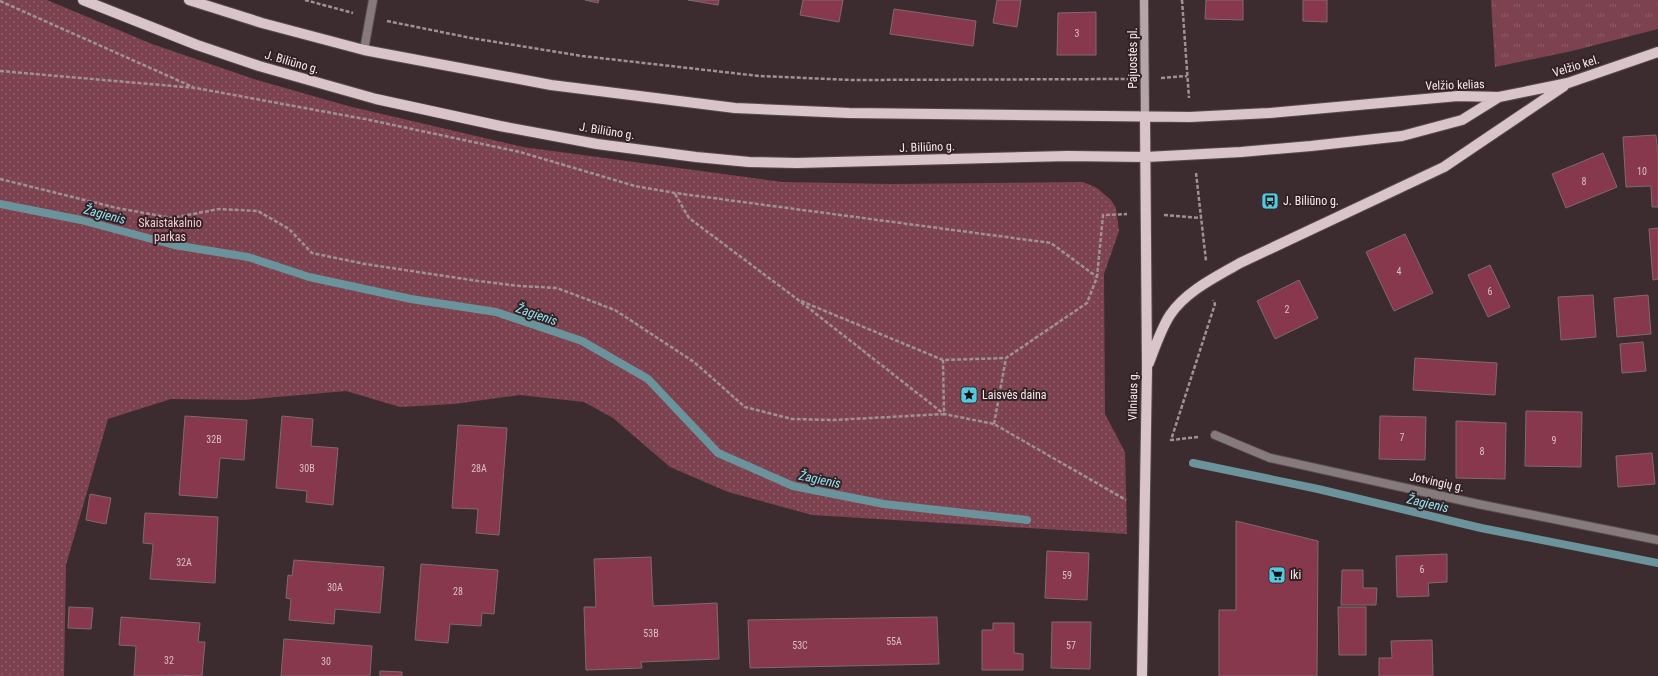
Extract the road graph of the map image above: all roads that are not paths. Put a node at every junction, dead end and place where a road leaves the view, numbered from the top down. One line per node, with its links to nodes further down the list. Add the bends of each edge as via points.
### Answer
1 (83, 0): 10 (main road, J. Biliūno g., via 197,45 310,81 376,99 597,144 696,157 797,164 1068,156)
2 (189, 0): 5 (main road, via 262,23)
3 (373, 0): 5 (street)
4 (1144, 0): 9 (main road, Pajuostės pl.)
5 (364, 50): 9 (main road, via 551,85 734,108 849,113)
6 (1658, 52): 7 (main road, Velžio kel.)
7 (1568, 83): 8 (main road, Velžio kel.); 11 (main road, via 1444,167 1240,264 1209,282 1186,298 1171,314)
8 (1499, 97): 9 (main road, Velžio kelias, via 1458,96 1269,114); 10 (main road, Velžio kelias, via 1462,120 1402,136 1249,151)
9 (1145, 117): 10 (main road, Vilniaus g.)
10 (1146, 157): 11 (main road, Vilniaus g.)
11 (1147, 368): 14 (main road, Vilniaus g.)
12 (1215, 435): 13 (street, Jotvingių g., via 1270,458)
13 (1658, 540)
14 (1142, 676)

